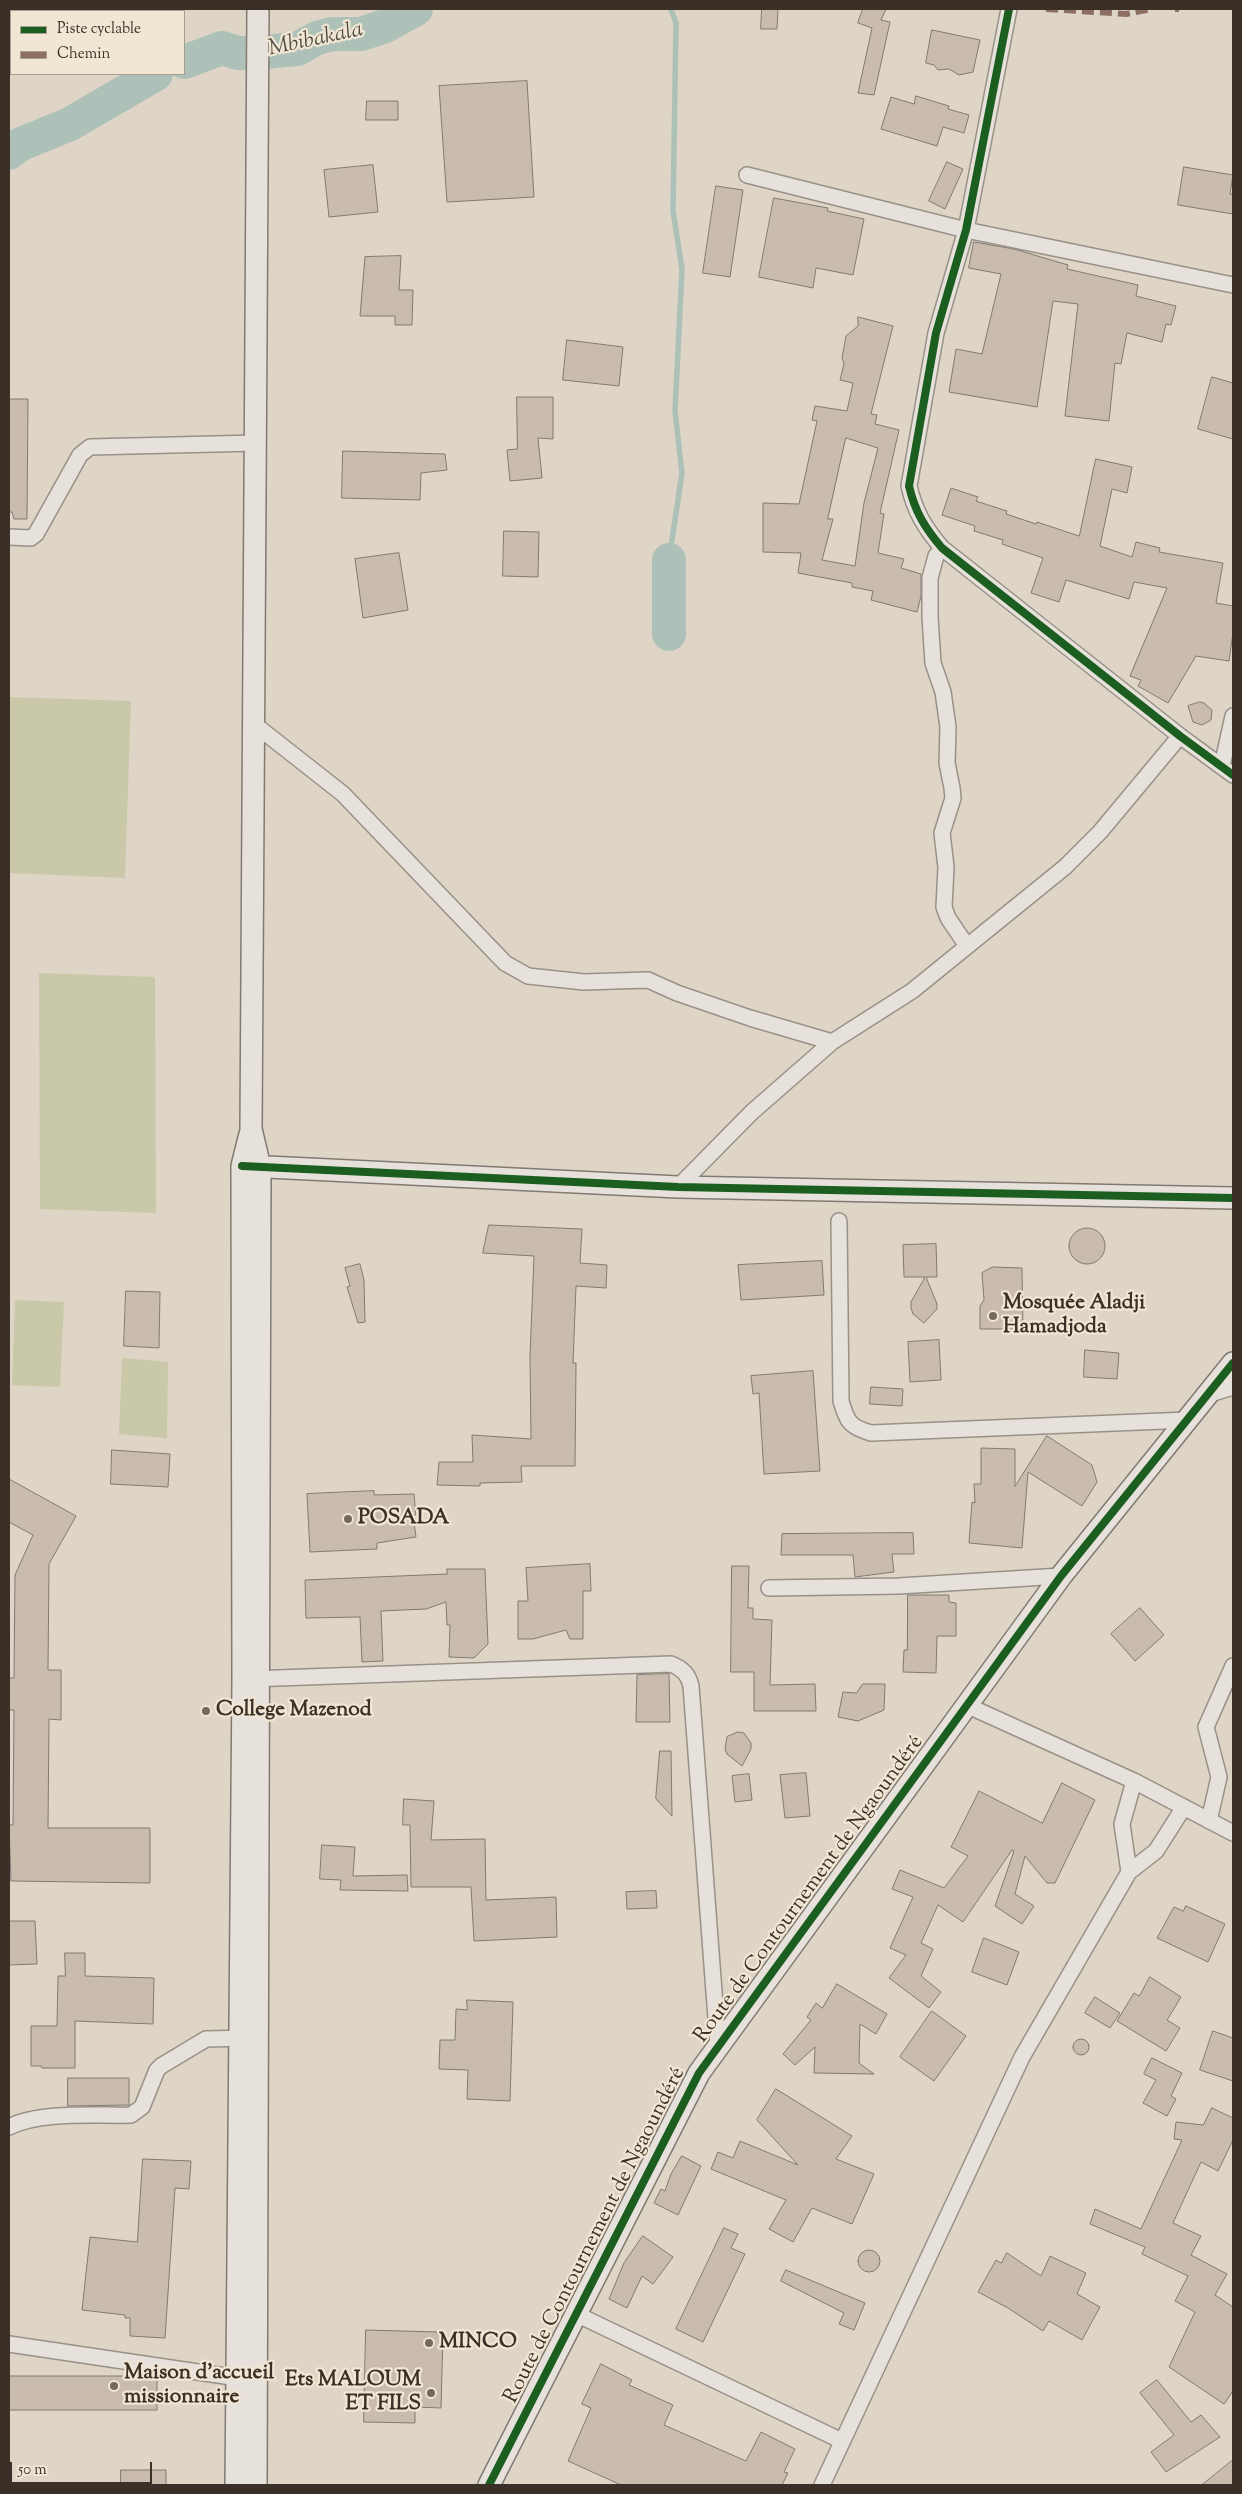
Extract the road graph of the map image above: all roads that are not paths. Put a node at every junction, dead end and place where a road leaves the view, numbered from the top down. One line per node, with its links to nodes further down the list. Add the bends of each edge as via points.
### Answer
1 (258, 9): 6 (main road)
2 (1010, 9): 4 (street)
3 (747, 175): 4 (street)
4 (966, 230): 5 (street); 8 (street, via 936,333 910,486 914,507 924,528)
5 (1233, 285)
6 (256, 443): 7 (street, via 90,447 80,455 36,534 31,538); 10 (main road)
7 (9, 537)
8 (942, 548): 11 (street); 13 (street, via 936,556 930,578 930,617 933,663 943,692 948,727 948,763 953,798 942,833 946,867 944,907)
9 (1233, 716): 12 (street)
10 (254, 724): 14 (street, via 343,794 505,963 528,976 584,982 648,980 750,1018); 15 (main road)
11 (1180, 736): 12 (street); 13 (street, via 1085,849)
12 (1228, 771)
13 (967, 946): 14 (street, via 912,991)
14 (832, 1042): 16 (street, via 752,1112)
15 (251, 1166): 16 (main road); 26 (main road)
16 (678, 1186): 17 (main road)
17 (1233, 1198)
18 (839, 1221): 22 (street, via 841,1402 846,1420 857,1429 871,1433)
19 (1233, 1363): 21 (main road, Route de Contournement de Ngaoundéré)
20 (1233, 1387): 21 (street)
21 (1210, 1394): 22 (main road, Route de Contournement de Ngaoundéré)
22 (1188, 1420): 23 (main road, Route de Contournement de Ngaoundéré)
23 (1061, 1576): 24 (street, via 899,1586); 27 (main road, Route de Contournement de Ngaoundéré)
24 (769, 1588)
25 (1233, 1666): 30 (street, via 1206,1727 1219,1777)
26 (250, 1679): 33 (main road); 34 (street, via 671,1664 681,1668 691,1686)
27 (966, 1705): 28 (street); 34 (main road, Route de Contournement de Ngaoundéré)
28 (1134, 1781): 29 (street); 32 (street, via 1122,1824)
29 (1184, 1807): 30 (street); 32 (street, via 1156,1851)
30 (1209, 1820): 31 (street)
31 (1233, 1833)
32 (1129, 1872): 39 (street, via 1022,2057)
33 (248, 2038): 35 (street, via 206,2039 161,2066 142,2107 132,2115 38,2118); 38 (main road)
34 (718, 2046): 36 (main road, Route de Contournement de Ngaoundéré, via 698,2073)
35 (9, 2127)
36 (576, 2314): 39 (street); 42 (main road, Route de Contournement de Ngaoundéré)
37 (9, 2344): 38 (street)
38 (246, 2379): 40 (main road); 41 (main road)
39 (842, 2441): 43 (street)
40 (236, 2485)
41 (256, 2485)
42 (489, 2485)
43 (822, 2485)

